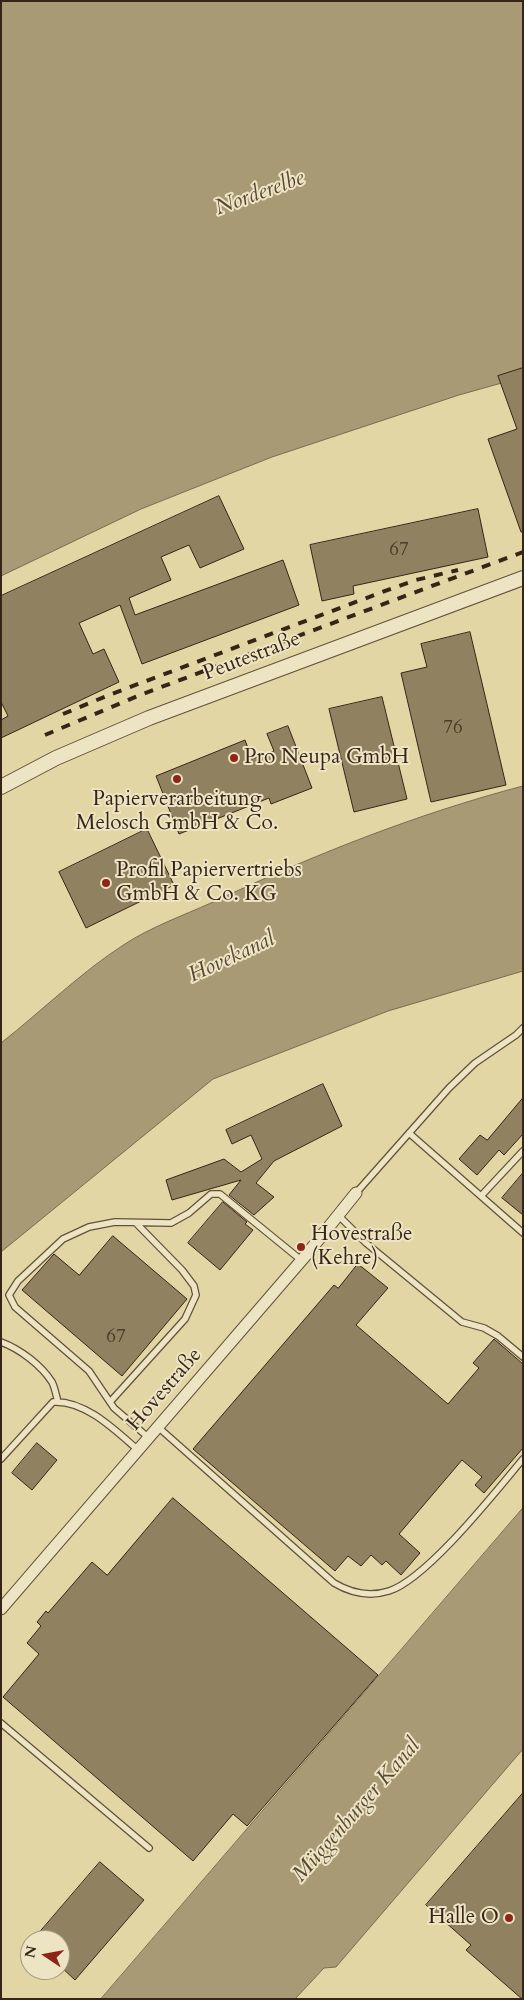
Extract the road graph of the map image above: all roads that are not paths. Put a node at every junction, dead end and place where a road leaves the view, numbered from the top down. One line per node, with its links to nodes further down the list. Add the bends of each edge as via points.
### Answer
1 (523, 578): 2 (street, Peutestraße, via 149,718)
2 (1, 786)
3 (523, 1028): 4 (lane, via 468,1070)
4 (408, 1133): 6 (lane); 7 (lane)
5 (523, 1151): 7 (lane)
6 (356, 1193): 8 (street, Hovestraße)
7 (481, 1196): 10 (lane)
8 (338, 1216): 11 (street, Hovestraße); 13 (lane, via 354,1233 462,1322 498,1336)
9 (136, 1223): 11 (lane, via 171,1223 211,1194 220,1194); 15 (lane, via 182,1270 194,1286 196,1295 185,1319); 15 (lane, via 115,1222 89,1227 63,1238 18,1281 10,1295 15,1307 28,1320 89,1371)
10 (523, 1233)
11 (301, 1260): 16 (street, Hovestraße)
12 (1, 1342): 14 (lane, via 14,1347 37,1365 52,1383)
13 (523, 1357)
14 (58, 1402): 18 (lane, via 65,1401 104,1420); 19 (lane, via 53,1402 42,1412)
15 (110, 1402): 17 (lane)
16 (158, 1427): 17 (street, Hovestraße); 20 (lane, via 334,1583 367,1594 390,1591 404,1584 431,1562)
17 (149, 1438): 18 (street, Hovestraße)
18 (138, 1450): 21 (street, Hovestraße)
19 (1, 1459)
20 (523, 1459)
21 (1, 1609)
22 (1, 1723): 23 (lane)
23 (149, 1848)

